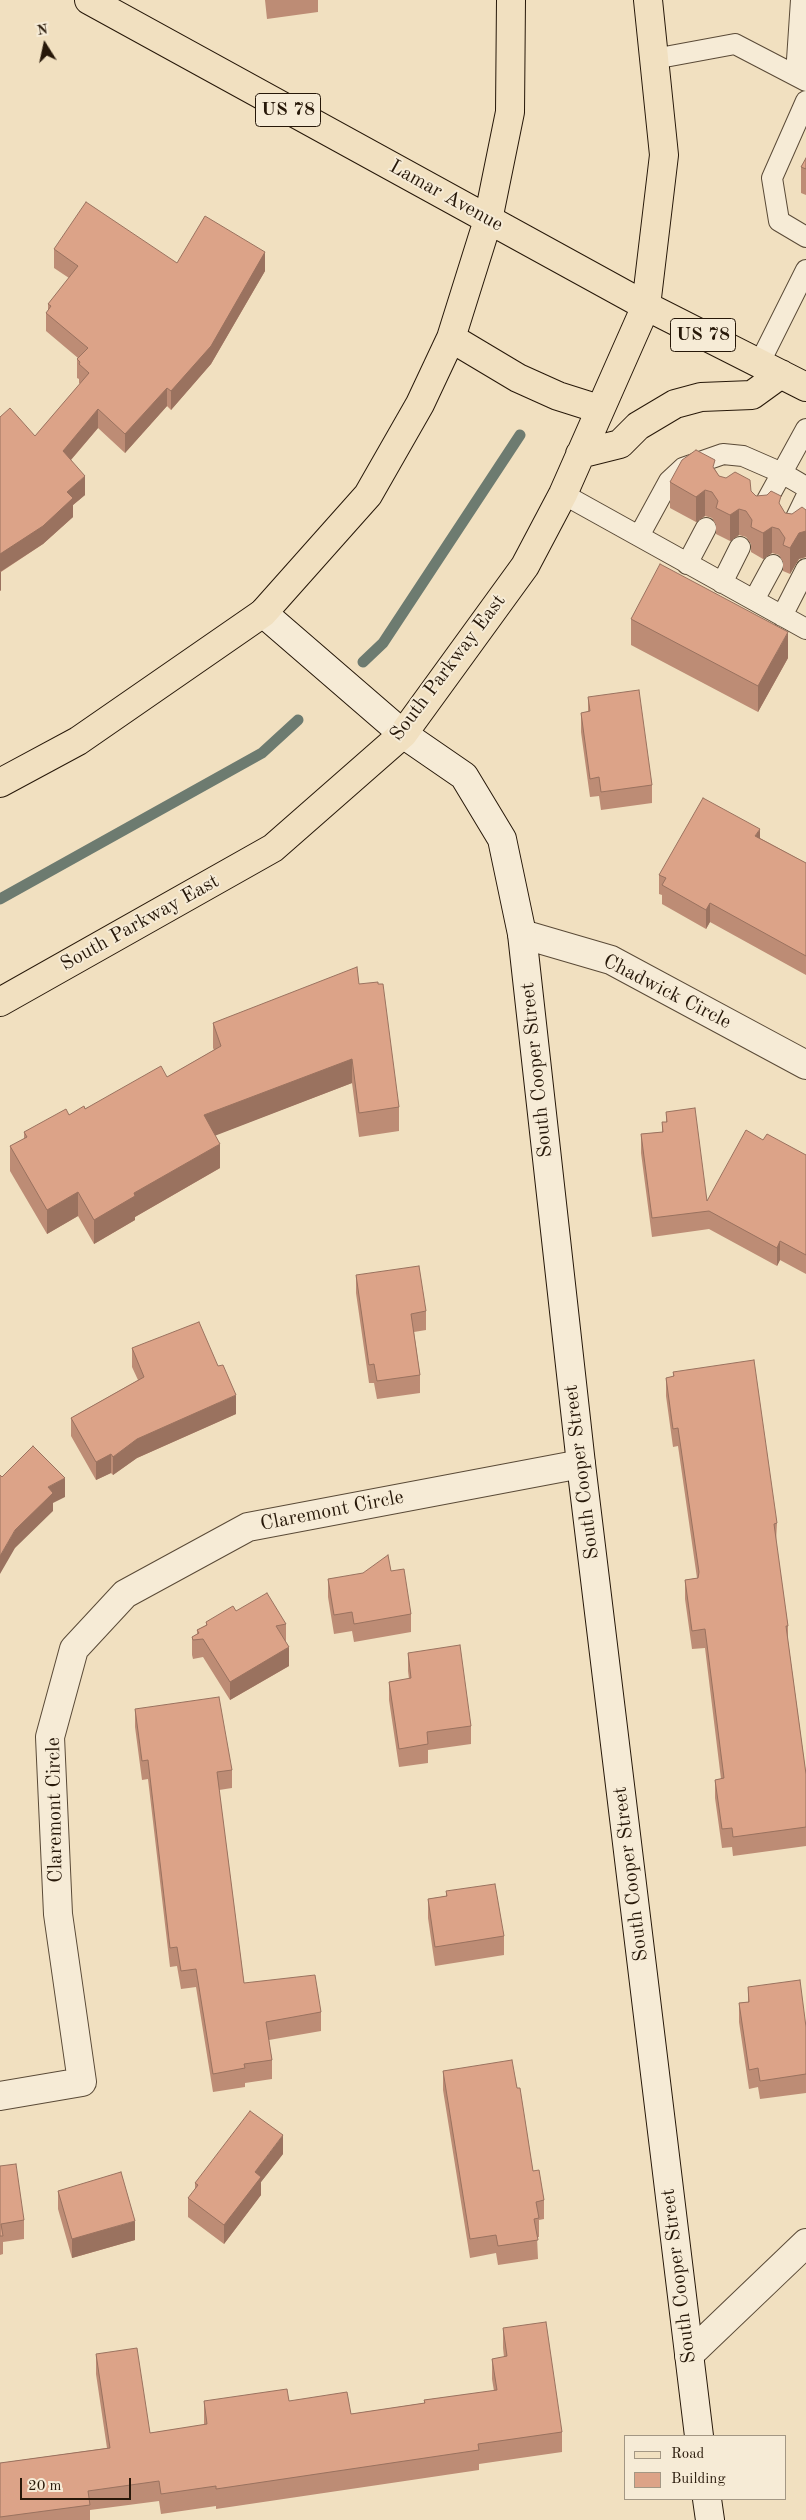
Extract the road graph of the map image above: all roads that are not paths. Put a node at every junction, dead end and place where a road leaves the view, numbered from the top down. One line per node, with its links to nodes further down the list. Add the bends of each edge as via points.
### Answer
1 (89, 0): 8 (main road, Lamar Avenue / US 78)
2 (511, 0): 8 (main road, via 510,112)
3 (648, 0): 5 (main road, South Parkway East)
4 (801, 0): 6 (lane)
5 (654, 59): 6 (lane, via 735,44); 11 (main road, South Parkway East, via 664,155)
6 (801, 78)
7 (806, 101): 9 (lane, via 772,178 779,221)
8 (488, 220): 11 (main road, Lamar Avenue / US 78); 12 (main road)
9 (806, 237)
10 (806, 270): 13 (lane)
11 (646, 306): 13 (main road, Lamar Avenue / US 78); 15 (main road, South Parkway East)
12 (451, 338): 15 (main road, via 518,378 558,396); 32 (main road, via 420,404 368,495)
13 (770, 369): 14 (main road, Lamar Avenue / US 78); 17 (main road, via 752,395 701,397 675,404 638,426 620,444)
14 (806, 387)
15 (599, 409): 17 (main road, South Parkway East)
16 (806, 429): 18 (lane)
17 (580, 454): 20 (main road, South Parkway East)
18 (782, 473): 19 (lane); 22 (lane); 25 (lane, via 740,464 723,454 684,468 669,481)
19 (806, 487)
20 (563, 494): 25 (lane); 35 (main road, South Parkway East, via 525,566)
21 (806, 496): 24 (lane)
22 (761, 511)
23 (706, 528): 27 (lane)
24 (791, 528)
25 (639, 536): 27 (lane)
26 (740, 547): 30 (lane)
27 (687, 564): 30 (lane)
28 (773, 565): 31 (lane)
29 (806, 569): 33 (lane)
30 (722, 583): 31 (lane)
31 (754, 600): 33 (lane)
32 (263, 613): 35 (street, South Cooper Street); 36 (main road, via 78,740)
33 (782, 616): 34 (lane)
34 (806, 629)
35 (403, 734): 37 (street, South Cooper Street, via 464,776 502,838); 38 (main road, South Parkway East, via 273,848)
36 (0, 782)
37 (522, 934): 39 (street, Chadwick Circle, via 611,960); 40 (street, South Cooper Street)
38 (0, 1002)
39 (806, 1065)
40 (581, 1464): 41 (street, Claremont Circle, via 248,1527 125,1594 74,1649 50,1737 58,1914 82,2082); 43 (street, South Cooper Street)
41 (0, 2096)
42 (806, 2243): 43 (street)
43 (689, 2355): 44 (street, South Cooper Street)
44 (699, 2435)
45 (707, 2500): 46 (street)
46 (710, 2520)

